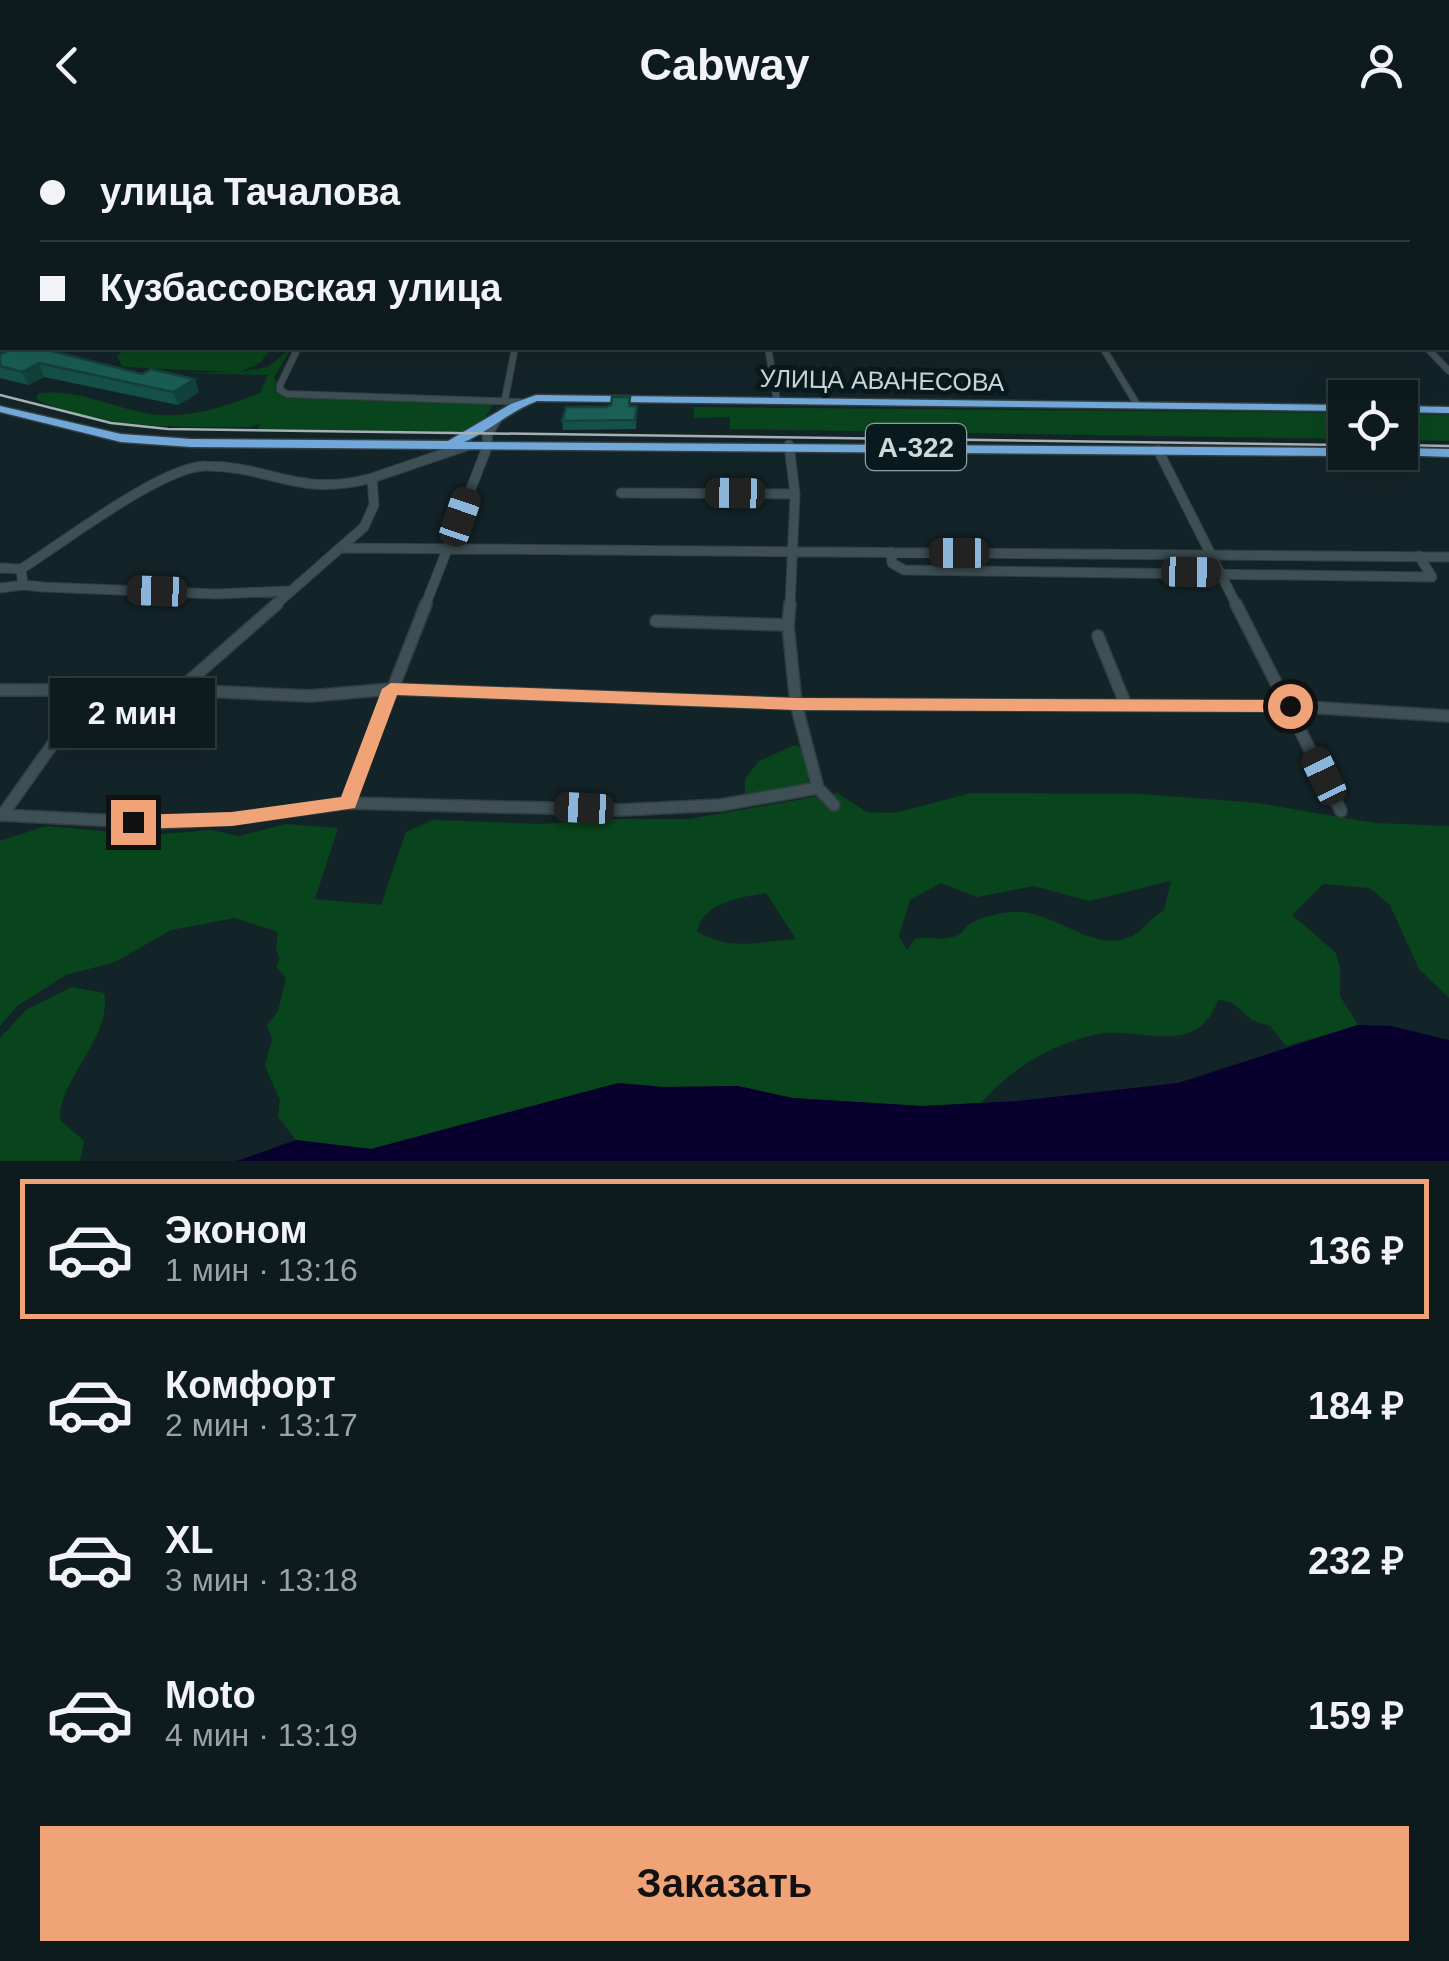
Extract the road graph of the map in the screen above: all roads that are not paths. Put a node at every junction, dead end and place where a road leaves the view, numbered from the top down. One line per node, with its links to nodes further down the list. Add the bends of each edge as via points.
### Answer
1 (297, 350): 7 (street, via 280,385 287,394)
2 (516, 350): 7 (street)
3 (768, 350): 9 (street)
4 (1103, 350): 10 (street)
5 (1429, 350): 6 (street)
6 (1449, 371)
7 (504, 400): 8 (street)
8 (522, 402): 9 (highway, УЛИЦА АВАНЕСОВА / А-322); 15 (highway, УЛИЦА АВАНЕСОВА / А-322)
9 (777, 402): 10 (highway, УЛИЦА АВАНЕСОВА / А-322)
10 (1138, 406): 12 (highway, УЛИЦА АВАНЕСОВА / А-322)
11 (0, 408): 16 (highway, УЛИЦА АВАНЕСОВА / А-322, via 136,440)
12 (1328, 408)
13 (1418, 409): 14 (highway)
14 (1449, 410)
15 (498, 417): 17 (highway, УЛИЦА АВАНЕСОВА / А-322, via 472,435); 19 (street)
16 (404, 445): 17 (highway, УЛИЦА АВАНЕСОВА / А-322); 25 (street, via 417,451)
17 (431, 445): 18 (highway, УЛИЦА АВАНЕСОВА / А-322)
18 (470, 445): 19 (highway, УЛИЦА АВАНЕСОВА / А-322); 25 (street)
19 (488, 445): 20 (highway, УЛИЦА АВАНЕСОВА / А-322); 30 (street)
20 (789, 445): 21 (highway, УЛИЦА АВАНЕСОВА / А-322); 28 (street)
21 (1158, 450): 22 (highway, УЛИЦА АВАНЕСОВА / А-322); 33 (street)
22 (1328, 452)
23 (1418, 452): 24 (highway)
24 (1449, 452)
25 (418, 464): 26 (street)
26 (372, 478): 29 (street, via 374,504 364,527); 38 (street, via 319,486 204,463 178,470)
27 (622, 493): 28 (street)
28 (795, 494): 31 (street)
29 (342, 548): 30 (street); 43 (street)
30 (450, 548): 31 (street); 47 (street)
31 (795, 550): 32 (street); 45 (street)
32 (891, 552): 33 (street); 39 (street, via 892,563 904,570)
33 (1208, 555): 34 (street); 39 (street)
34 (1358, 556): 35 (street); 40 (street)
35 (1419, 556): 36 (street); 40 (street, via 1432,577)
36 (1449, 556)
37 (0, 568): 38 (street)
38 (20, 569): 41 (street)
39 (1217, 573): 40 (street); 53 (street)
40 (1371, 577)
41 (24, 584): 42 (street); 43 (street)
42 (0, 588)
43 (290, 591): 49 (street)
44 (656, 621): 45 (street)
45 (788, 625): 52 (street)
46 (1098, 636): 51 (street)
47 (391, 689): 49 (street, via 310,696); 52 (street); 56 (street)
48 (0, 690): 50 (street)
49 (179, 690): 50 (street)
50 (88, 693): 59 (street)
51 (1124, 703): 52 (street); 53 (street)
52 (796, 704): 55 (street)
53 (1290, 706): 54 (street); 58 (street)
54 (1449, 716)
55 (818, 788): 56 (street, via 721,805 622,810); 57 (street)
56 (348, 803): 59 (street, via 159,823)
57 (834, 805)
58 (1341, 811)
59 (2, 815)

